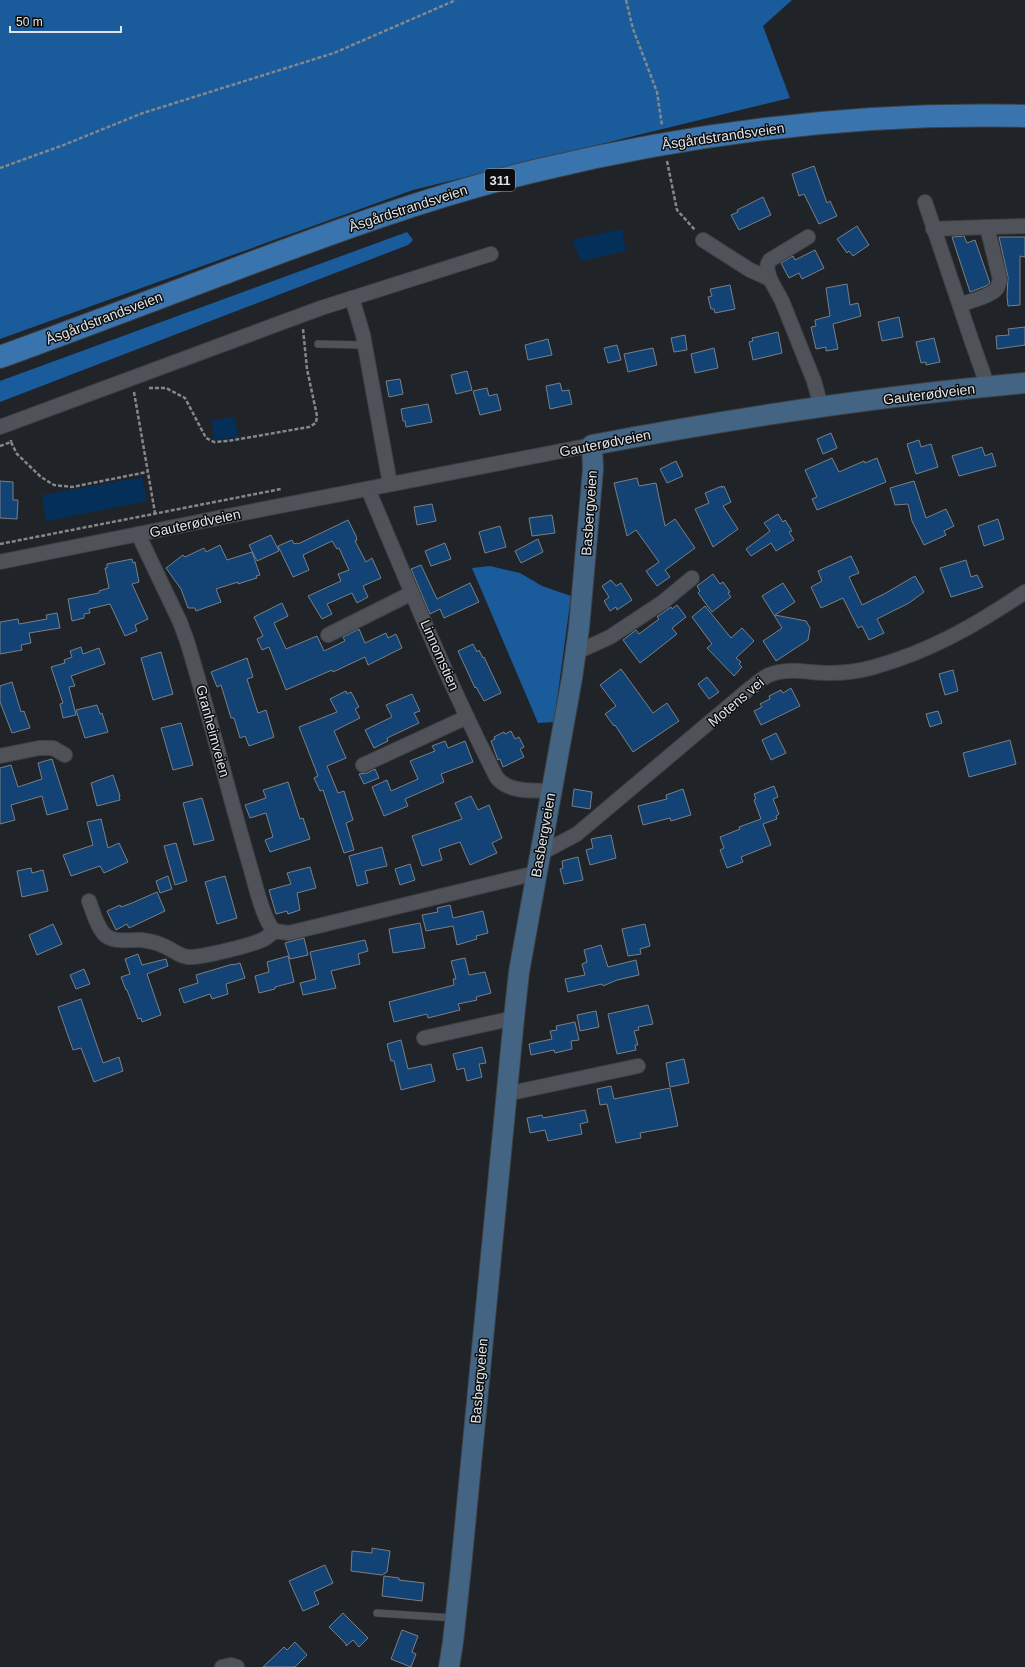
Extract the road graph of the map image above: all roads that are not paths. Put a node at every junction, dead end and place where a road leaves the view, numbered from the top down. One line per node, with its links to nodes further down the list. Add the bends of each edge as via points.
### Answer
1 (1025, 116): 14 (main road, Åsgårdstrandsveien / 311, via 854,121 723,135 538,170 384,215 308,241)
2 (925, 202): 5 (street, Gauterødveien)
3 (1025, 226): 4 (street)
4 (987, 228): 5 (street); 11 (street, via 1000,278 999,283 990,294)
5 (933, 229): 11 (street, Gauterødveien)
6 (808, 237): 9 (street, via 770,260 766,268)
7 (703, 240): 9 (street, via 750,270)
8 (491, 254): 10 (street)
9 (770, 279): 17 (street, via 782,301 814,381)
10 (352, 298): 13 (street); 18 (street, via 302,315 132,383)
11 (960, 305): 16 (street, Gauterødveien)
12 (318, 344): 13 (lane)
13 (364, 345): 20 (street)
14 (0, 357)
15 (1025, 384): 16 (main road, Gauterødveien)
16 (988, 387): 17 (main road, Gauterødveien)
17 (821, 406): 19 (main road, Gauterødveien)
18 (0, 427)
19 (592, 445): 20 (street, Gauterødveien); 28 (main road, Basbergveien, via 593,469)
20 (390, 484): 21 (street, Gauterødveien)
21 (368, 489): 22 (street, Gauterødveien); 26 (street, Linnomstien)
22 (138, 534): 23 (street, Gauterødveien); 37 (street, Granheimveien, via 187,641 251,868 270,927)
23 (0, 562)
24 (692, 578): 28 (street, via 663,602 610,637)
25 (1025, 592): 34 (street, Motens vei, via 948,639 874,668 830,673 781,671 768,675 577,834 547,850)
26 (412, 593): 27 (street); 29 (street, Linnomstien)
27 (328, 635)
28 (575, 653): 33 (main road, Basbergveien)
29 (467, 717): 32 (street); 33 (street, Linnomstien, via 497,778 502,783 516,789)
30 (65, 755): 31 (street, via 53,748 38,748)
31 (0, 756)
32 (363, 765)
33 (551, 791): 34 (main road, Basbergveien)
34 (540, 851): 35 (main road, Basbergveien)
35 (536, 873): 37 (street, via 288,934); 38 (main road, Basbergveien)
36 (89, 901): 37 (street, via 95,920 104,934 112,939 155,943 188,957 250,944 265,939)
37 (274, 932)
38 (514, 1018): 39 (street); 41 (main road, Basbergveien)
39 (424, 1038)
40 (638, 1066): 41 (street)
41 (506, 1094): 43 (main road, Basbergveien)
42 (377, 1613): 43 (lane)
43 (456, 1618): 46 (main road, Basbergveien)
44 (222, 1667): 45 (street)
45 (237, 1667)
46 (449, 1667)

